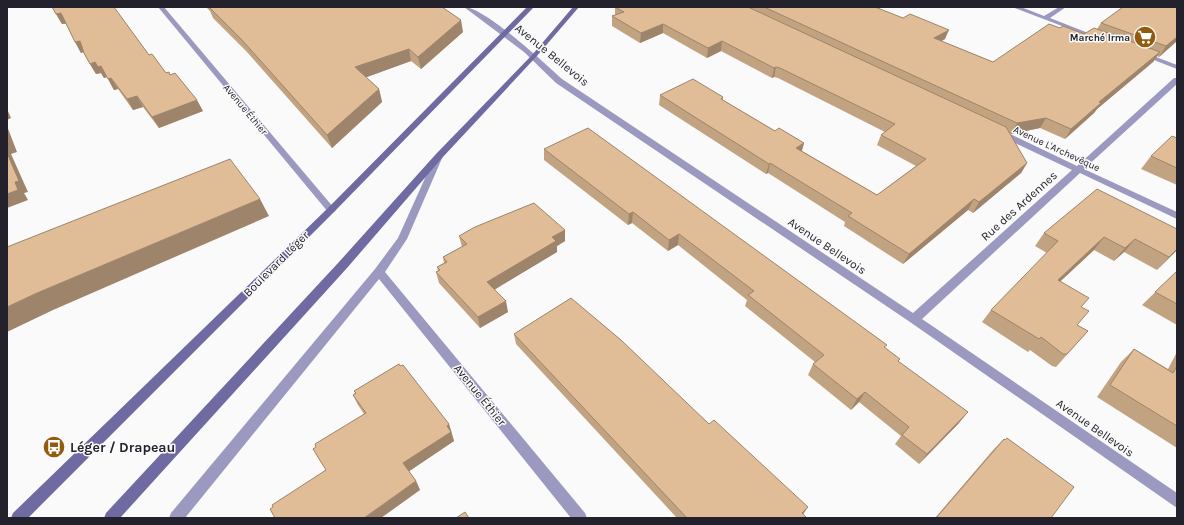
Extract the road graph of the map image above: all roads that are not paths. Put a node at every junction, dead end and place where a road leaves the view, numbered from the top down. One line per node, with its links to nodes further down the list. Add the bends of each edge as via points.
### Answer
1 (161, 7): 17 (street, Avenue Éthier)
2 (467, 7): 8 (street, Avenue Bellevois)
3 (532, 7): 8 (main road, Boulevard Léger)
4 (576, 7): 11 (main road)
5 (1015, 7): 7 (street)
6 (1063, 7): 7 (street)
7 (1045, 18): 9 (street)
8 (505, 33): 11 (street, Avenue Bellevois); 17 (main road, Boulevard Léger)
9 (1104, 40)
10 (1133, 51): 12 (street)
11 (534, 56): 15 (main road); 20 (street, Avenue Bellevois, via 559,81)
12 (1177, 67)
13 (1177, 80): 16 (street, Rue des Ardennes)
14 (992, 128): 16 (street, Avenue L'Archevêque)
15 (439, 156): 19 (street, via 402,239); 23 (main road, via 343,265)
16 (1078, 169): 18 (street, Avenue L'Archevêque); 20 (street, Rue des Ardennes)
17 (331, 210): 22 (main road, Boulevard Léger)
18 (1177, 216)
19 (379, 272): 24 (street); 25 (street, Avenue Éthier)
20 (914, 319): 21 (street, Avenue Bellevois)
21 (1177, 500)
22 (18, 518)
23 (111, 518)
24 (176, 518)
25 (580, 518)

